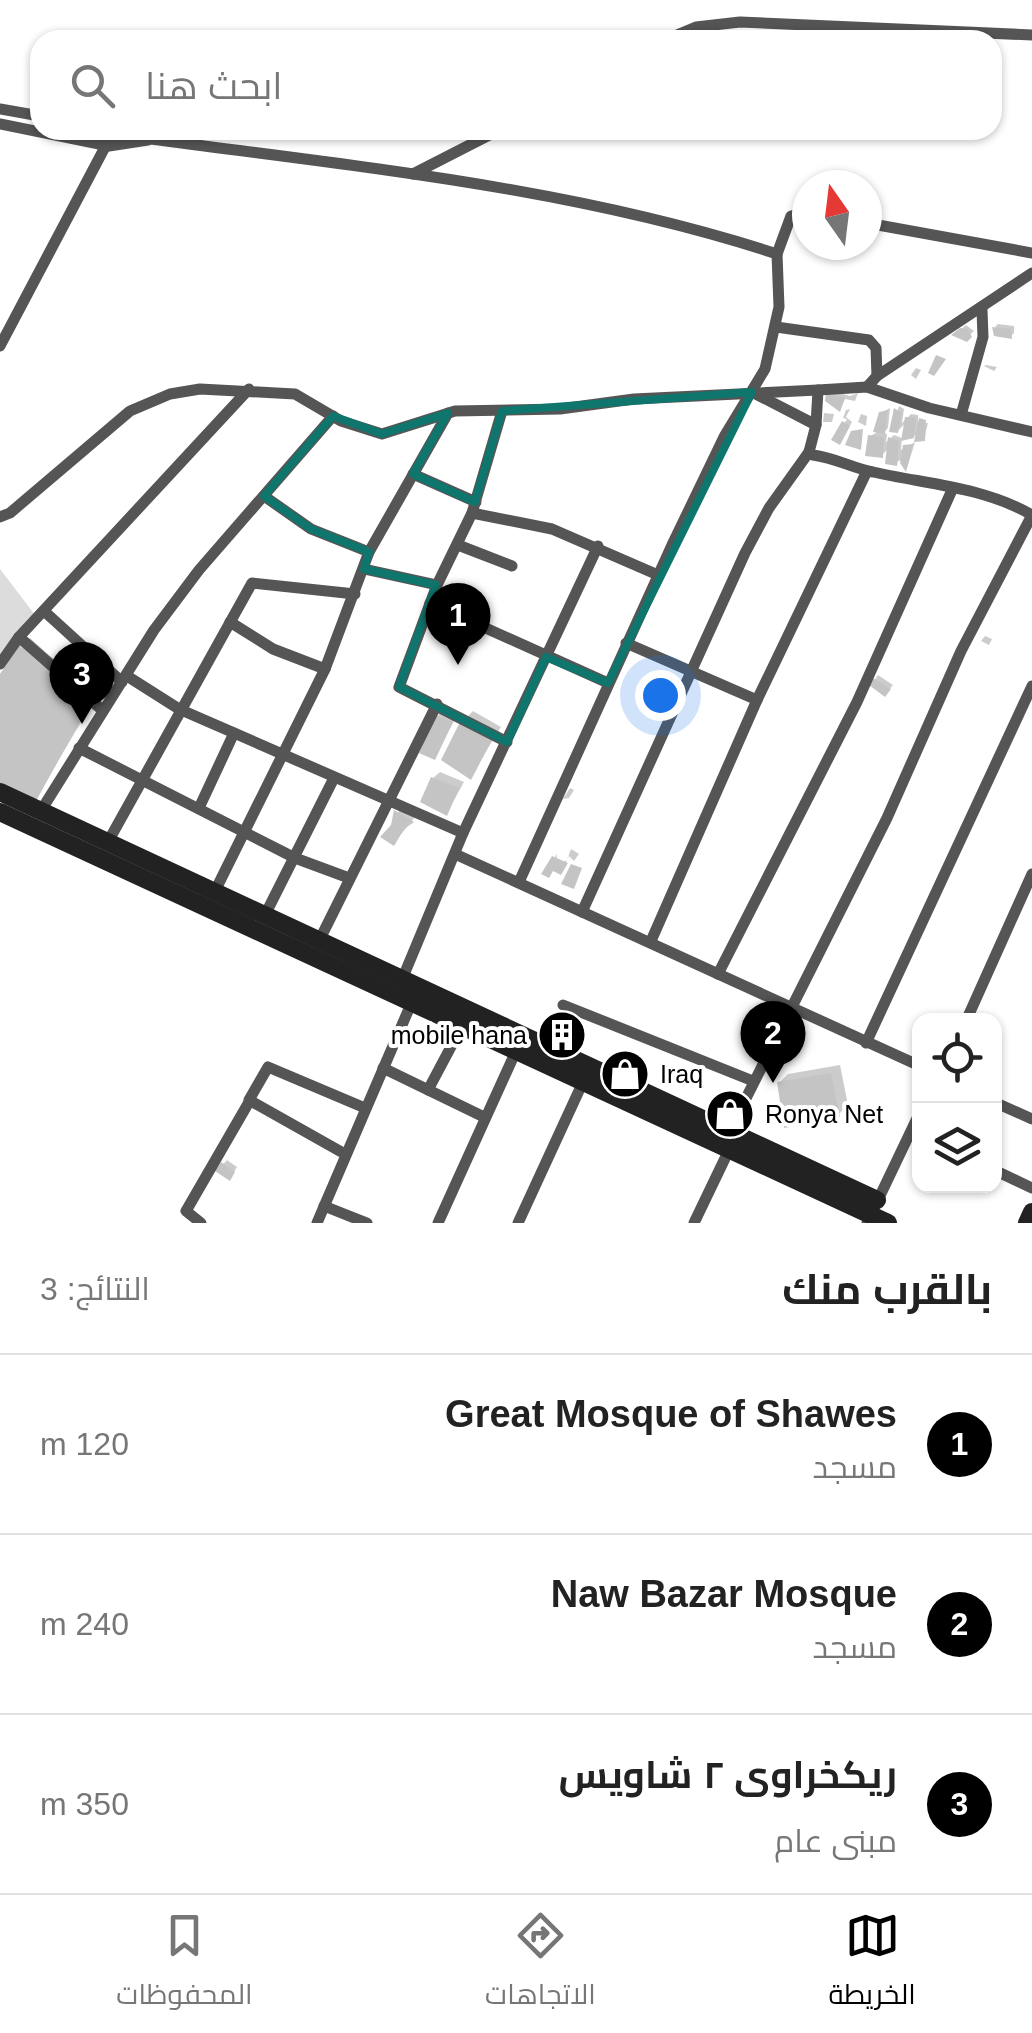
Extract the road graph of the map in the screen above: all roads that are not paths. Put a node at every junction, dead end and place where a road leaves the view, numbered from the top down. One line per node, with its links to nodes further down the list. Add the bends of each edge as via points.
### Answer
1 (689, 30): 2 (street, via 740,22)
2 (920, 30)
3 (1002, 34): 4 (street)
4 (1032, 35)
5 (0, 109): 6 (street)
6 (30, 114)
7 (0, 124): 8 (street)
8 (30, 130)
9 (79, 140): 13 (street)
10 (111, 140): 13 (street)
11 (151, 140): 13 (street); 14 (street)
12 (479, 140): 14 (street)
13 (109, 146): 22 (street)
14 (413, 174): 18 (street, via 597,206)
15 (792, 216): 18 (street)
16 (882, 225): 17 (street)
17 (1032, 253)
18 (777, 254): 21 (street)
19 (1032, 273): 20 (street)
20 (982, 310): 23 (street); 30 (street, via 984,337)
21 (776, 327): 23 (street, via 869,340 876,348); 27 (street, via 766,369)
22 (0, 346)
23 (877, 376): 24 (street)
24 (867, 387): 26 (street); 30 (street)
25 (248, 389): 31 (street, via 296,394); 41 (street, via 170,394 130,411); 51 (street)
26 (818, 390): 27 (street); 32 (street)
27 (752, 392): 28 (street); 32 (street); 47 (street)
28 (502, 411): 29 (street); 39 (street)
29 (448, 413): 31 (street, via 382,434); 36 (street)
30 (961, 415): 33 (street)
31 (333, 416): 38 (street)
32 (816, 426): 34 (street)
33 (1032, 432)
34 (809, 452): 35 (street); 58 (street, via 769,508)
35 (868, 471): 37 (street); 62 (street)
36 (413, 474): 39 (street); 44 (street)
37 (952, 490): 40 (street, via 998,496); 90 (street, via 857,702)
38 (264, 496): 44 (street, via 310,530); 59 (street, via 188,585)
39 (474, 508): 42 (street); 43 (street)
40 (1031, 514): 93 (street)
41 (0, 517)
42 (458, 545): 45 (street); 48 (street)
43 (598, 546): 47 (street); 55 (street)
44 (369, 552): 46 (street)
45 (512, 566)
46 (364, 569): 48 (street); 49 (street)
47 (658, 575): 54 (street)
48 (437, 585): 50 (street)
49 (355, 594): 52 (street, via 252,583); 57 (street)
50 (430, 603): 55 (street); 63 (street, via 399,687)
51 (44, 612): 53 (street); 59 (street)
52 (230, 622): 57 (street, via 273,649); 64 (street)
53 (19, 637): 56 (street); 65 (street)
54 (626, 643): 58 (street); 60 (street)
55 (546, 657): 60 (street); 67 (street)
56 (0, 664)
57 (325, 669): 69 (street)
58 (690, 671): 62 (street); 86 (street)
59 (124, 679): 64 (street); 65 (street)
60 (608, 683): 84 (street)
61 (1032, 686): 96 (street)
62 (757, 700): 89 (street)
63 (436, 704): 67 (street); 73 (street)
64 (179, 709): 66 (street); 71 (street)
65 (101, 710): 68 (street)
66 (234, 733): 69 (street); 75 (street)
67 (507, 742): 78 (street)
68 (78, 748): 71 (street); 74 (street)
69 (284, 754): 70 (street); 77 (street)
70 (334, 778): 73 (street); 81 (street)
71 (140, 780): 75 (street); 79 (street)
72 (0, 792): 74 (street)
73 (389, 800): 78 (street); 83 (street)
74 (42, 808): 79 (street)
75 (199, 808): 77 (street)
76 (0, 812): 91 (street)
77 (244, 833): 81 (street); 85 (street)
78 (463, 833): 80 (street)
79 (108, 840): 85 (street)
80 (455, 854): 84 (street); 91 (street)
81 (295, 858): 83 (street); 87 (street)
82 (1032, 874): 94 (street)
83 (350, 878): 88 (street)
84 (519, 882): 86 (street)
85 (215, 892): 87 (street)
86 (582, 912): 89 (street)
87 (265, 915): 88 (street)
88 (320, 941): 91 (street)
89 (651, 941): 90 (street)
90 (718, 974): 93 (street)
91 (407, 992): 95 (street); 99 (street); 109 (street)
92 (562, 1006): 101 (street)
93 (793, 1010): 96 (street); 101 (street)
94 (969, 1013)
95 (462, 1026): 97 (street); 102 (street)
96 (866, 1043): 98 (street)
97 (516, 1051): 100 (street); 106 (street)
98 (912, 1063)
99 (382, 1068): 102 (street); 105 (street)
100 (583, 1082): 109 (street); 120 (street)
101 (753, 1082): 109 (street)
102 (428, 1090): 106 (street)
103 (249, 1102): 105 (street, via 268,1067); 110 (street); 116 (street, via 186,1211)
104 (996, 1103): 107 (street)
105 (365, 1108): 110 (street)
106 (484, 1117): 119 (street)
107 (1032, 1119)
108 (912, 1138): 115 (street)
109 (729, 1141): 115 (street); 121 (street)
110 (344, 1154): 113 (street)
111 (1002, 1174): 112 (street)
112 (1032, 1188)
113 (324, 1206): 117 (street); 118 (street)
114 (1032, 1212): 122 (street)
115 (876, 1215)
116 (202, 1223)
117 (317, 1223)
118 (367, 1223)
119 (438, 1223)
120 (518, 1223)
121 (694, 1223)
122 (1027, 1223)

